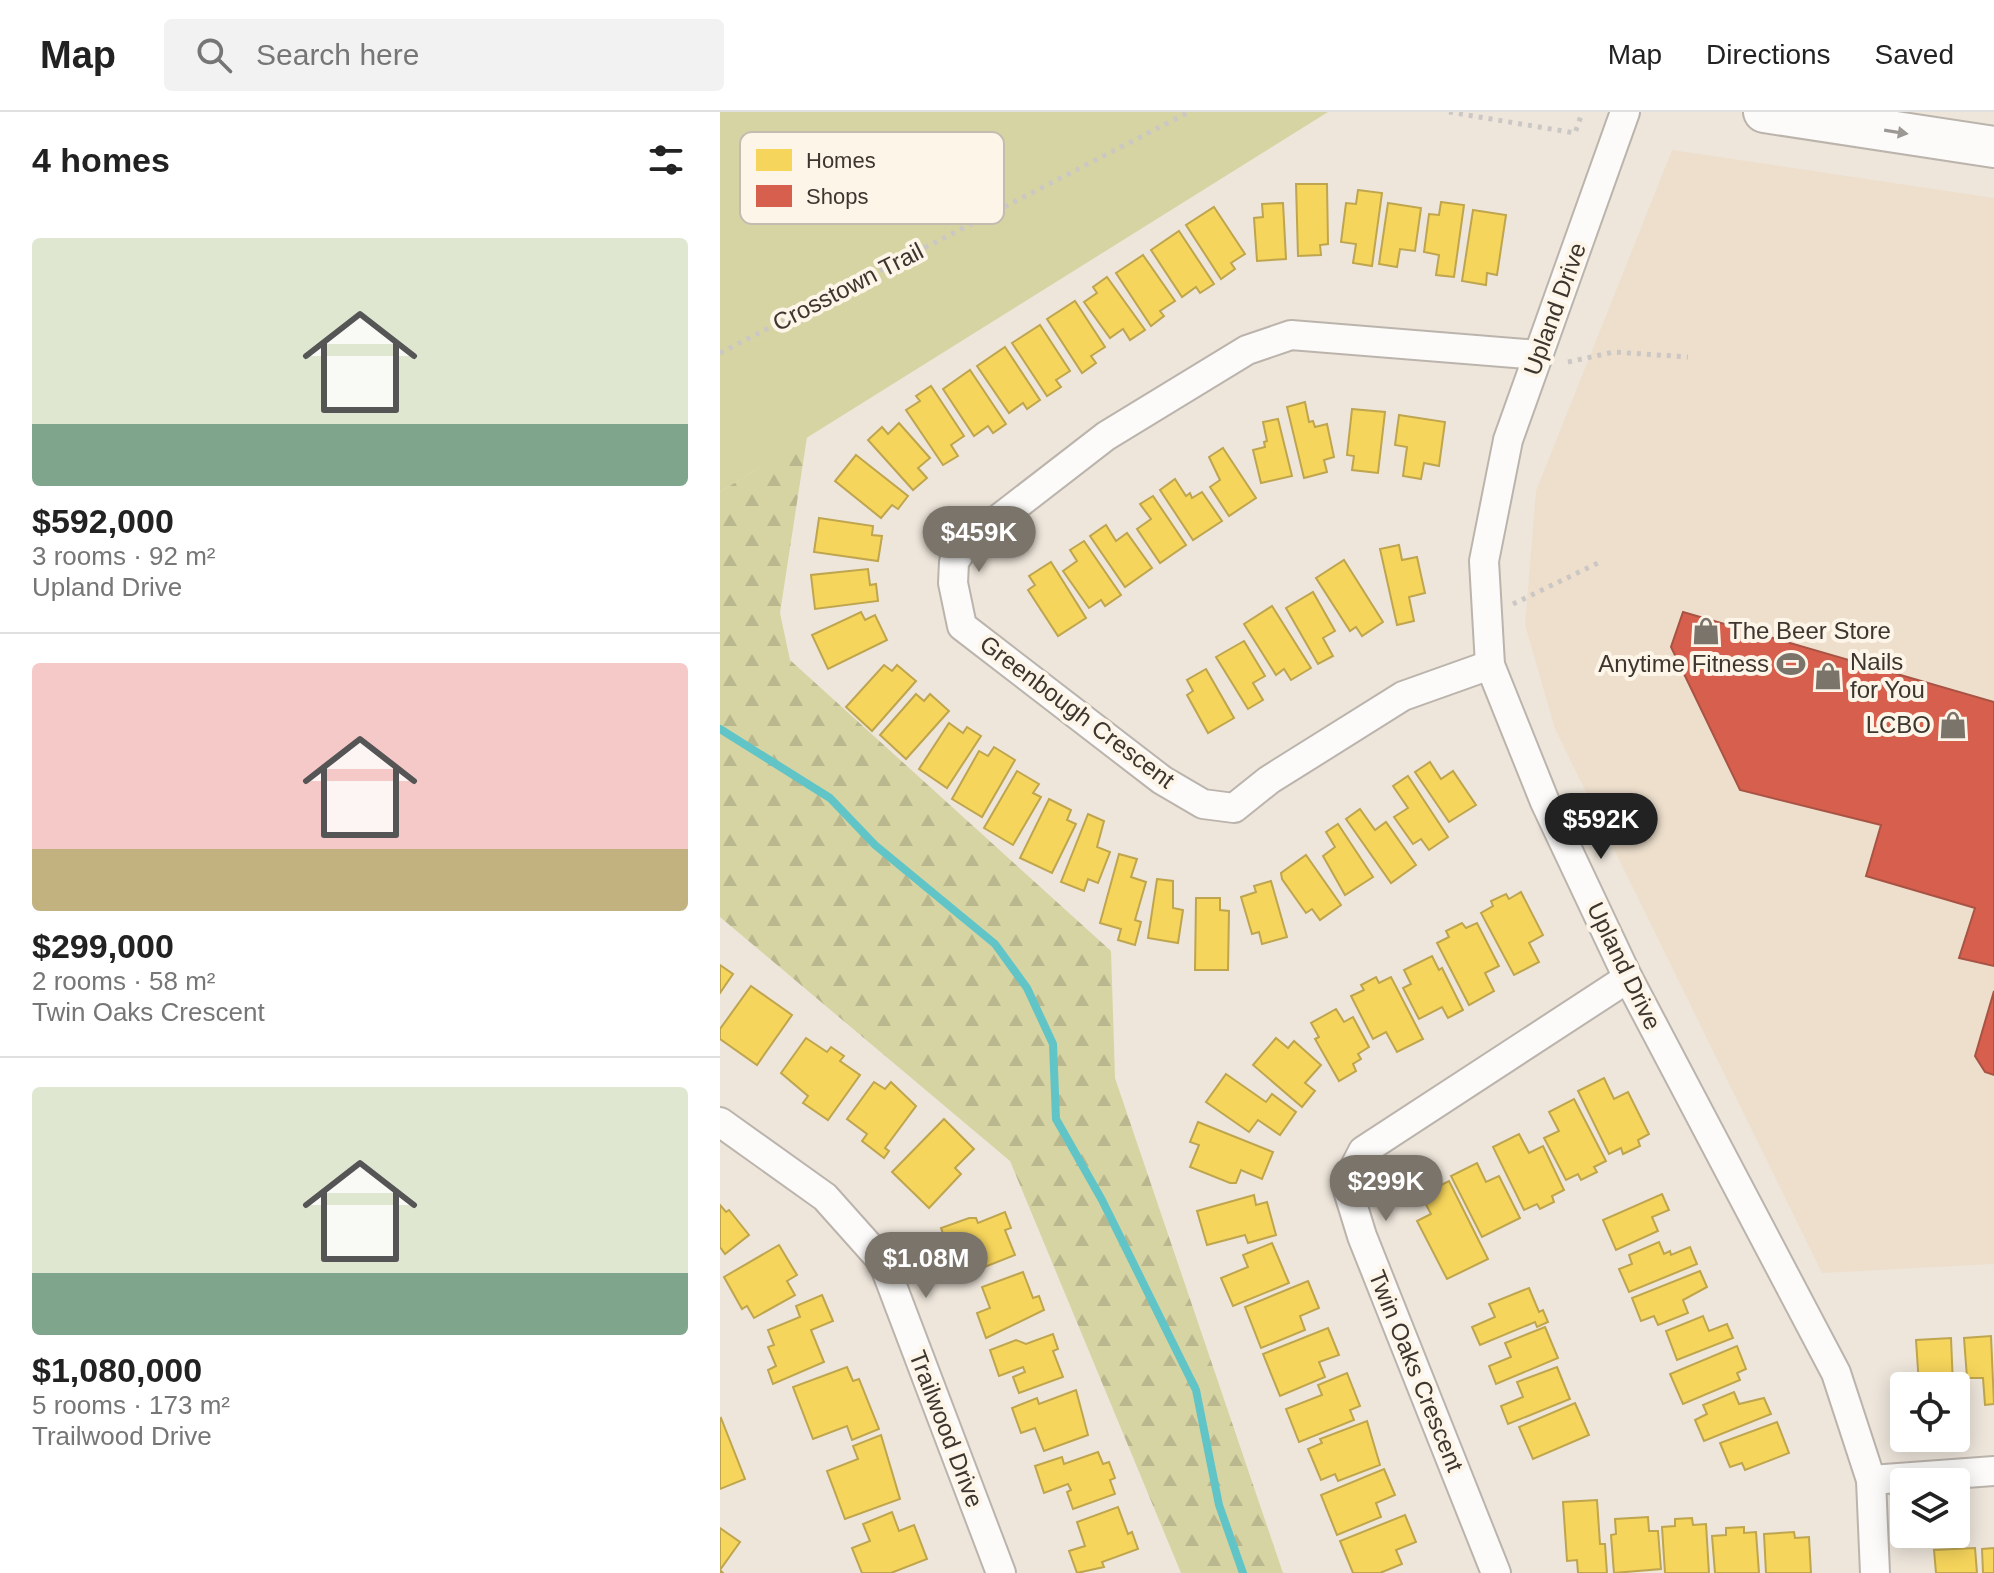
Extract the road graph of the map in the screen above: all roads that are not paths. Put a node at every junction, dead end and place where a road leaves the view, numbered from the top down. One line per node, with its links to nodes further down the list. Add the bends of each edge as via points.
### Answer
1 (1625, 112): 4 (street, Upland Drive)
2 (1764, 112): 3 (main road, one-way to 3)
3 (1994, 147)
4 (1539, 355): 5 (street, Upland Drive, via 1508,440 1484,561); 5 (street, Greenbough Crescent, via 1291,335 1247,350 1106,436 965,545 954,562 962,626 1162,780 1203,804 1234,808 1269,780 1403,696)
5 (1490, 665): 6 (street, Upland Drive, via 1545,802)
6 (1628, 978): 9 (street, Upland Drive, via 1836,1373); 11 (street, Twin Oaks Crescent, via 1363,1151 1346,1184)
7 (720, 1122): 10 (street, Trailwood Drive, via 825,1197 883,1262)
8 (1994, 1471): 9 (street)
9 (1871, 1480): 12 (street, Upland Drive)
10 (1001, 1573)
11 (1496, 1573)
12 (1875, 1573)

